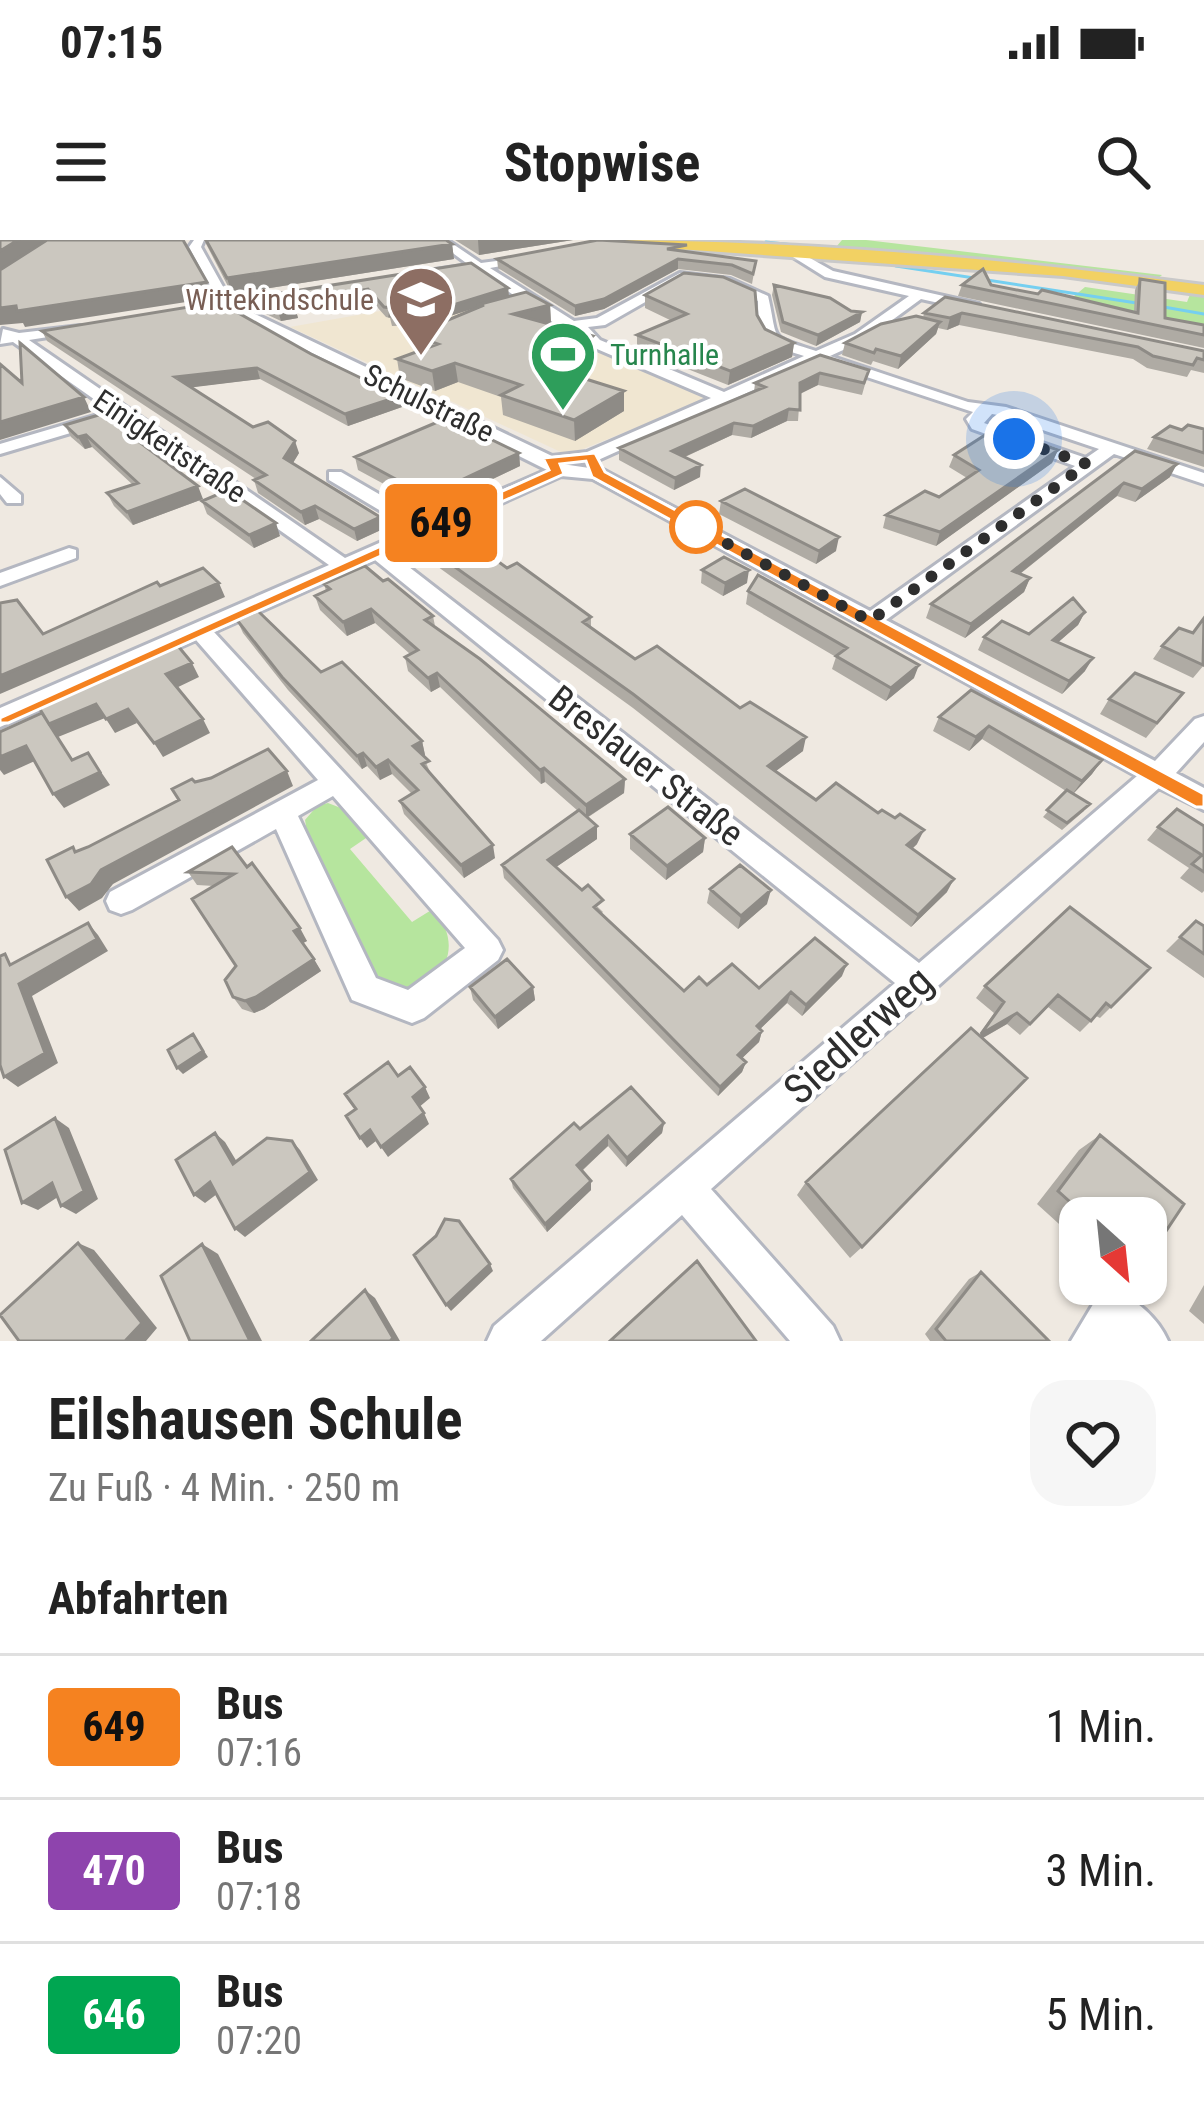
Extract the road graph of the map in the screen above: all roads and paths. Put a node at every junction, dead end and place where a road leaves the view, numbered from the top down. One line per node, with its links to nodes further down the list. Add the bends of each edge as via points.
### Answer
1 (199, 240): 15 (street)
2 (440, 240): 8 (street)
3 (618, 241): 4 (main road); 5 (main road)
4 (602, 244)
5 (712, 245): 6 (main road)
6 (797, 254): 10 (main road, via 1040,268); 11 (street, via 830,274)
7 (549, 255): 8 (street)
8 (479, 266): 9 (street); 12 (street)
9 (416, 276)
10 (1204, 290)
11 (917, 296): 17 (street); 22 (street)
12 (531, 300): 14 (street); 20 (street)
13 (248, 302): 15 (street)
14 (514, 304)
15 (227, 305): 16 (street); 30 (street, Schulstraße)
16 (206, 309)
17 (982, 309)
18 (0, 321): 21 (street, Einigkeitstraße)
19 (99, 325): 21 (street)
20 (580, 329): 22 (street, via 673,279 701,278 764,299 773,341); 23 (street, via 595,343)
21 (7, 339): 25 (street, Einigkeitstraße)
22 (818, 357): 23 (street); 24 (street)
23 (725, 398): 29 (street)
24 (987, 410): 26 (street); 28 (street, via 974,419 978,426)
25 (119, 413): 27 (street); 38 (street, Einigkeitstraße)
26 (1111, 448): 28 (street); 32 (street)
27 (0, 449)
28 (1087, 464): 40 (street)
29 (594, 465): 30 (street, Schulstraße); 40 (street, Schulstraße)
30 (553, 466): 35 (street)
31 (335, 476): 35 (street)
32 (1204, 479)
33 (0, 482): 34 (street)
34 (14, 499)
35 (425, 530): 36 (street)
36 (376, 551): 38 (street); 49 (street, Breslauer Straße)
37 (69, 554): 39 (street)
38 (344, 566): 41 (street)
39 (0, 580)
40 (870, 621): 44 (street, Schulstraße)
41 (200, 631): 42 (street); 45 (street)
42 (0, 718)
43 (1204, 725): 44 (street, Siedlerweg)
44 (1153, 776): 46 (street, Schulstraße); 49 (street, Siedlerweg)
45 (337, 782): 47 (street); 47 (street, via 487,950 412,1007 364,989)
46 (1204, 800)
47 (282, 812): 48 (street)
48 (121, 901)
49 (917, 981): 50 (street, Siedlerweg)
50 (686, 1189): 51 (street, Siedlerweg); 52 (street)
51 (509, 1341)
52 (818, 1341)
53 (1093, 1341): 54 (street, via 1113,1310)
54 (1146, 1341)

